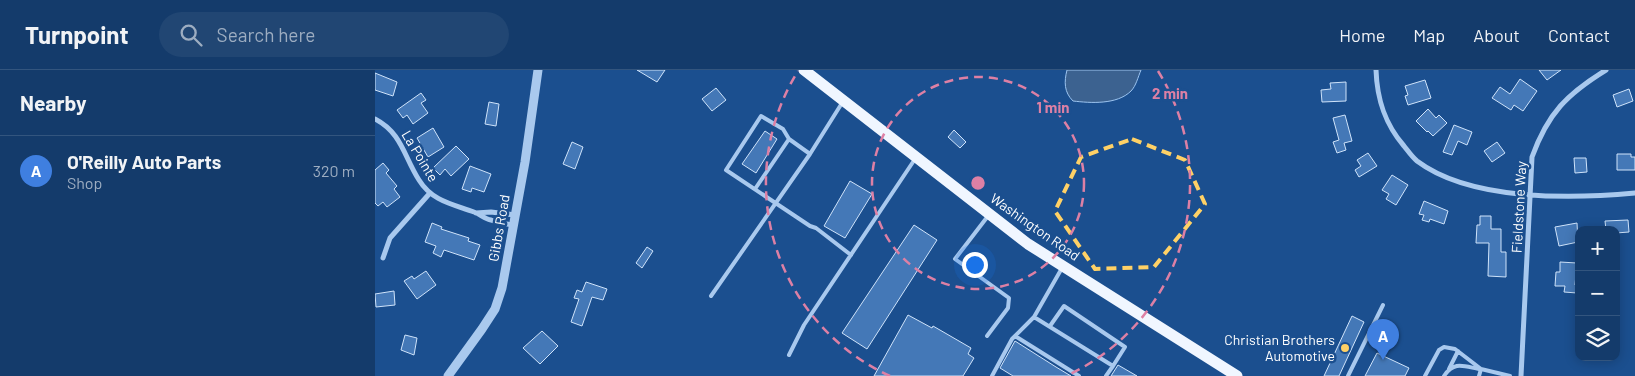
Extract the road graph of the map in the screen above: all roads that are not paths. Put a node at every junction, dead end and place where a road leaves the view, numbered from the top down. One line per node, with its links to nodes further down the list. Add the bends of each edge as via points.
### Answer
1 (538, 70): 17 (street, Gibbs Road)
2 (803, 70): 5 (main road, Washington Road)
3 (1376, 70): 13 (street, via 1381,109 1390,128 1416,160 1466,184 1493,191)
4 (1606, 70): 13 (street, Fieldstone Way, via 1568,96 1539,137 1532,157)
5 (843, 101): 8 (lane); 9 (main road, Washington Road)
6 (375, 119): 11 (street, La Pointe, via 389,128 401,143 419,181)
7 (789, 139): 8 (lane); 10 (lane); 10 (lane, via 783,129 761,116 726,170)
8 (810, 154): 14 (lane)
9 (916, 157): 16 (main road, Washington Road); 19 (lane)
10 (755, 189): 14 (lane)
11 (430, 193): 15 (street, La Pointe, via 442,202); 20 (street, via 390,238)
12 (1635, 193): 13 (street, via 1595,197)
13 (1530, 194): 43 (street, Fieldstone Way)
14 (776, 203): 19 (lane); 22 (lane)
15 (475, 213): 17 (street, La Pointe); 18 (street, La Pointe)
16 (989, 214): 21 (main road, Washington Road); 26 (lane, via 955,259 1009,298 1008,308)
17 (515, 215): 18 (street, Gibbs Road)
18 (513, 225): 33 (street, Gibbs Road, via 495,309)
19 (851, 254): 29 (lane, via 804,325)
20 (383, 258)
21 (1063, 266): 24 (lane); 37 (main road, Washington Road)
22 (711, 296)
23 (1383, 305): 38 (lane)
24 (1034, 317): 25 (lane); 27 (lane)
25 (1050, 326): 30 (lane); 30 (lane, via 1064,306 1125,346)
26 (987, 336)
27 (1015, 336): 34 (lane); 35 (lane)
28 (1458, 351): 31 (lane); 32 (lane); 39 (lane, via 1450,347 1439,350)
29 (789, 355)
30 (1113, 366): 36 (lane)
31 (1449, 369): 32 (lane, via 1458,365); 40 (lane)
32 (1481, 369): 41 (lane); 42 (lane)
33 (448, 376)
34 (993, 376)
35 (1079, 376)
36 (1106, 376)
37 (1237, 376)
38 (1348, 376)
39 (1425, 376)
40 (1444, 376)
41 (1479, 376)
42 (1510, 376)
43 (1521, 376)

